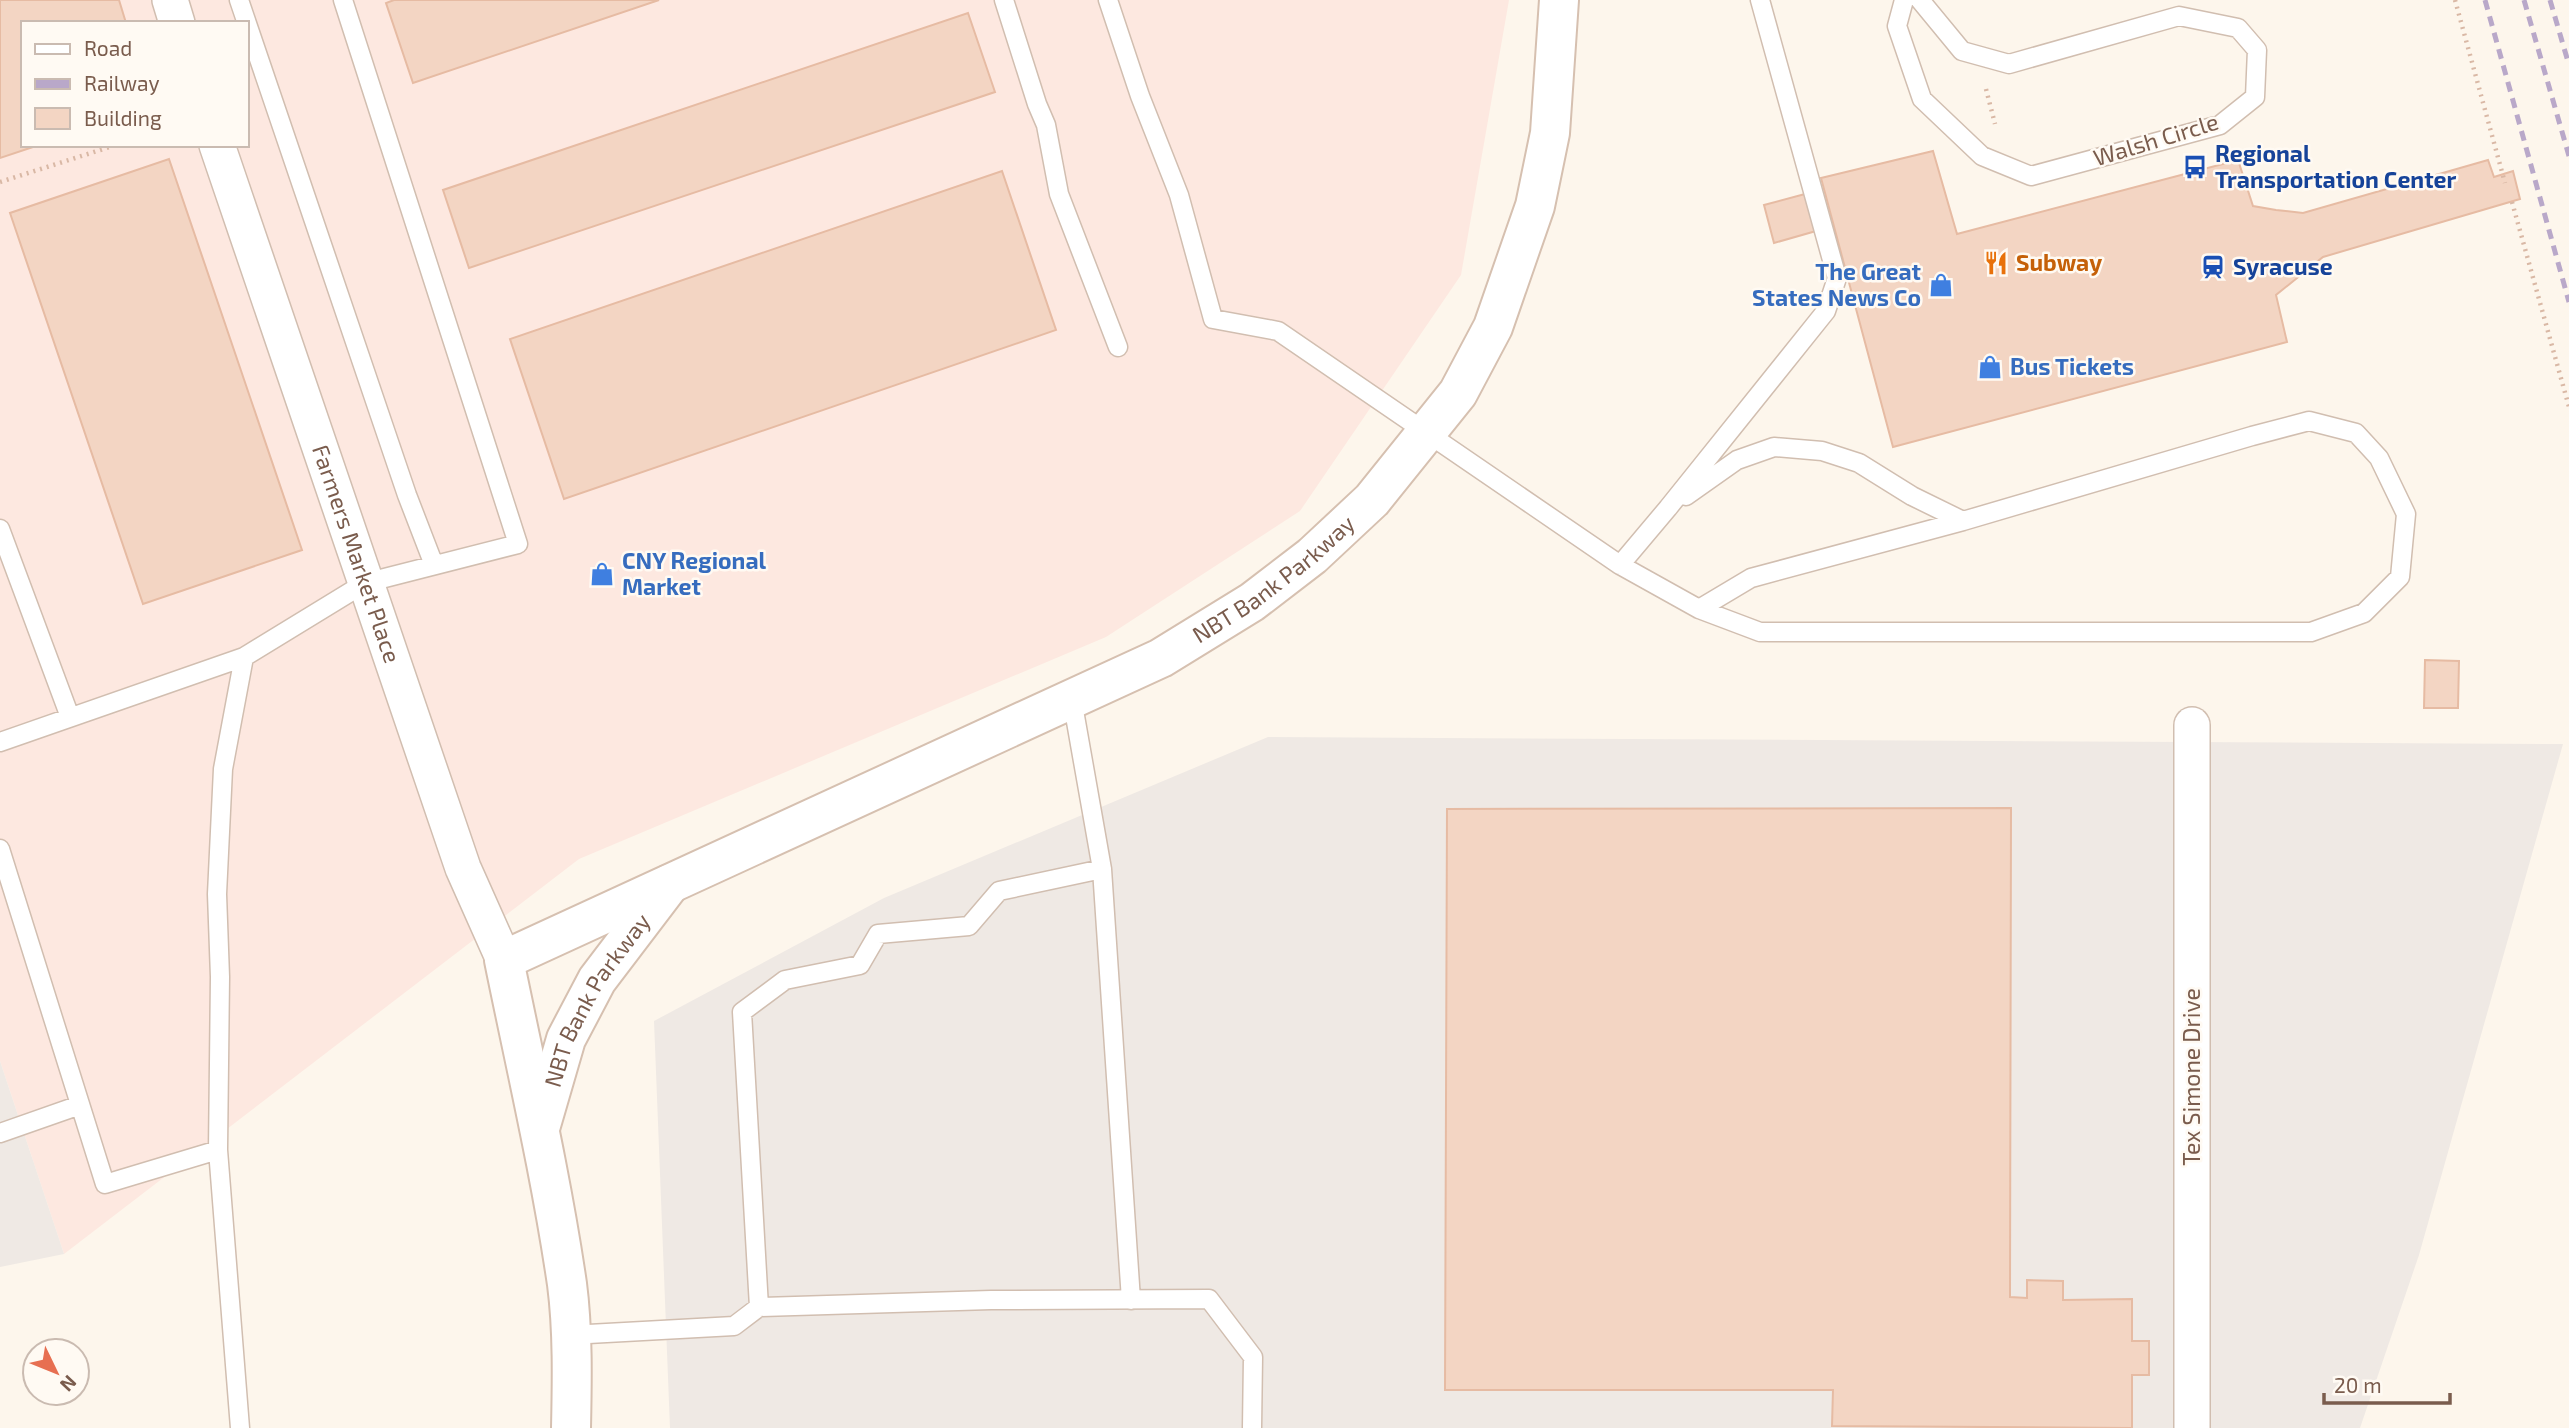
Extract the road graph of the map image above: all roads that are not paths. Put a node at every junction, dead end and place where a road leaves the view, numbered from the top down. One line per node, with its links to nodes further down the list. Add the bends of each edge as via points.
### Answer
1 (170, 0): 10 (street)
2 (239, 0): 11 (lane)
3 (343, 0): 19 (lane, via 518,544)
4 (1004, 0): 14 (lane, via 1046,125 1059,194)
5 (1108, 0): 15 (lane, via 1179,195 1213,319 1278,331)
6 (1559, 0): 15 (street, NBT Bank Parkway, via 1550,133 1535,206 1493,327 1458,393)
7 (1760, 0): 16 (lane, via 1836,278 1826,311)
8 (1904, 0): 9 (lane, Walsh Circle, via 1897,26 1922,99 1982,156 2031,176 2220,125 2255,97 2257,50 2238,27 2179,16 2009,64 1962,51)
9 (1920, 0)
10 (176, 21)
11 (246, 21)
12 (248, 27): 19 (lane)
13 (218, 147): 21 (street, Farmers Market Place)
14 (1118, 347)
15 (1427, 433): 20 (lane); 24 (street, NBT Bank Parkway, via 1372,500 1312,556 1252,602 1161,658)
16 (1668, 508): 17 (lane, via 1737,460 1774,447 1822,451 1859,463); 20 (lane)
17 (1963, 522): 22 (lane, via 1751,578); 22 (lane, via 2309,421 2356,433 2379,458 2406,514 2400,577 2364,613 2311,632 1760,632)
18 (0, 529): 25 (lane)
19 (435, 565): 21 (lane)
20 (1620, 565): 22 (lane)
21 (365, 583): 23 (lane); 31 (street, Farmers Market Place, via 463,868)
22 (1699, 609)
23 (244, 657): 25 (lane); 35 (lane, via 223,769 217,894)
24 (1072, 699): 29 (lane); 30 (street, NBT Bank Parkway)
25 (70, 717): 27 (lane)
26 (2192, 725): 42 (street, Tex Simone Drive)
27 (0, 742)
28 (0, 849): 32 (lane)
29 (1102, 869): 36 (lane); 37 (lane, via 999,891 969,926 878,934 860,965 785,980 742,1012)
30 (672, 881): 31 (street, NBT Bank Parkway); 33 (street, NBT Bank Parkway, via 597,980 566,1040)
31 (505, 960): 33 (street, NBT Bank Parkway)
32 (80, 1105): 34 (lane); 35 (lane, via 105,1184)
33 (540, 1130): 38 (street, NBT Bank Parkway, via 567,1287)
34 (0, 1133)
35 (218, 1150): 39 (lane)
36 (1131, 1300): 37 (lane); 41 (lane, via 1209,1299 1253,1357)
37 (759, 1307): 38 (lane, via 734,1325)
38 (570, 1335): 40 (street, NBT Bank Parkway)
39 (240, 1428)
40 (572, 1428)
41 (1252, 1428)
42 (2192, 1428)

